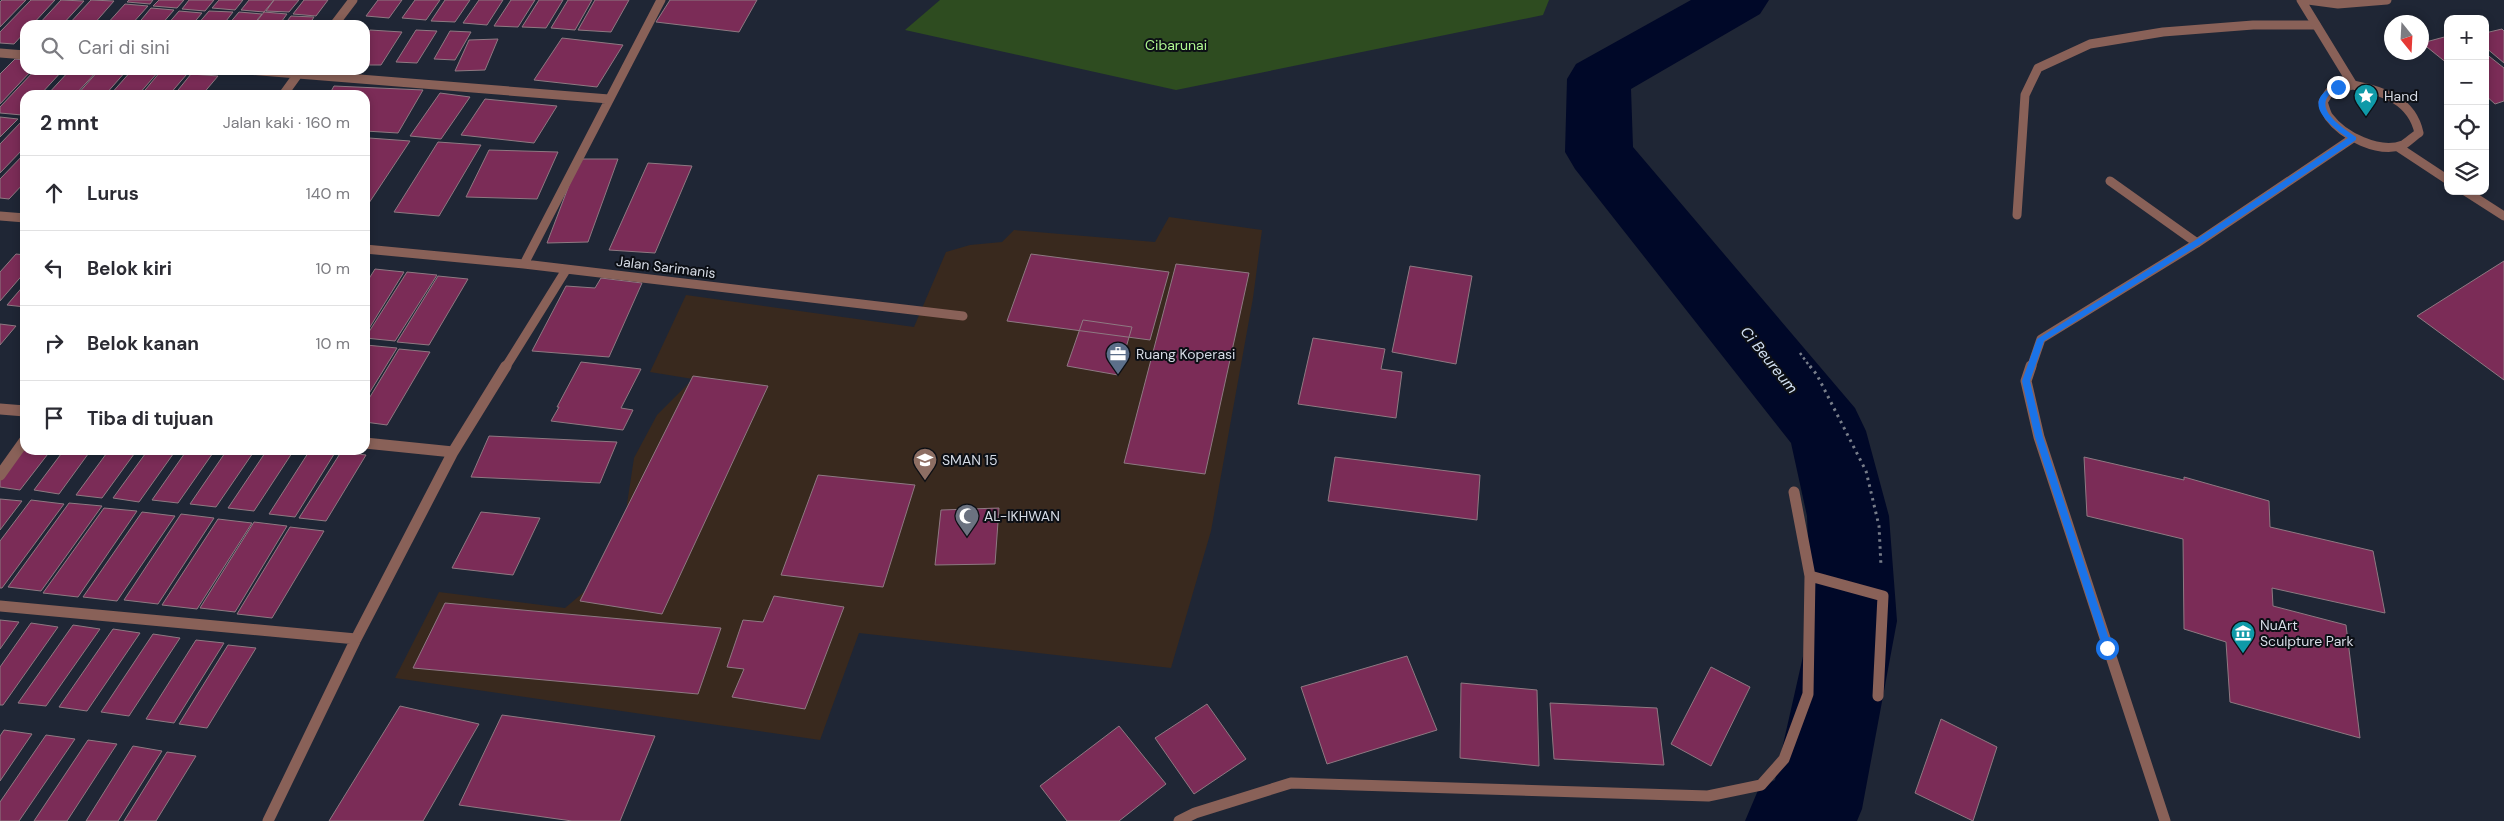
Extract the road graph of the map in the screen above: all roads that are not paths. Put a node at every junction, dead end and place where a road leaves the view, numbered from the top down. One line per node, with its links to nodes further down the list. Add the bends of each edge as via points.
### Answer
1 (353, 0): 6 (street)
2 (661, 0): 14 (street)
3 (2301, 0): 7 (street)
4 (2308, 0): 5 (street, via 2322,4 2359,4)
5 (2388, 0)
6 (338, 20)
7 (2316, 26): 12 (street); 20 (street, via 2253,25 2162,32 2090,44 2038,68 2025,94)
8 (0, 53): 9 (street)
9 (20, 55)
10 (298, 75): 13 (street)
11 (334, 75): 14 (street)
12 (2353, 85): 15 (street, via 2338,87 2322,100 2323,110 2330,121); 16 (street, via 2387,94 2413,113 2419,123 2419,133 2413,142)
13 (286, 90)
14 (609, 99): 26 (street)
15 (2353, 138): 16 (street); 24 (street)
16 (2398, 147): 17 (street)
17 (2444, 177)
18 (2110, 181): 24 (street)
19 (2471, 195): 22 (street)
20 (2017, 215)
21 (0, 216): 23 (street)
22 (2504, 216)
23 (20, 218)
24 (2197, 243): 42 (street, via 2041,339 2026,381 2039,437)
25 (370, 249): 26 (street, Jalan Sarimanis)
26 (524, 264): 27 (street, Jalan Sarimanis)
27 (566, 270): 28 (street, Jalan Sarimanis); 33 (street)
28 (963, 316)
29 (0, 408): 30 (street)
30 (20, 410)
31 (370, 444): 33 (street)
32 (20, 447): 34 (street)
33 (453, 452): 38 (street)
34 (0, 475)
35 (1794, 492): 36 (street)
36 (1810, 576): 39 (street, via 1883,596); 41 (street, via 1808,694 1784,759 1761,785 1708,796 1291,783)
37 (0, 606): 38 (street)
38 (356, 639): 40 (street)
39 (1878, 696)
40 (268, 821)
41 (1179, 821)
42 (2165, 821)

